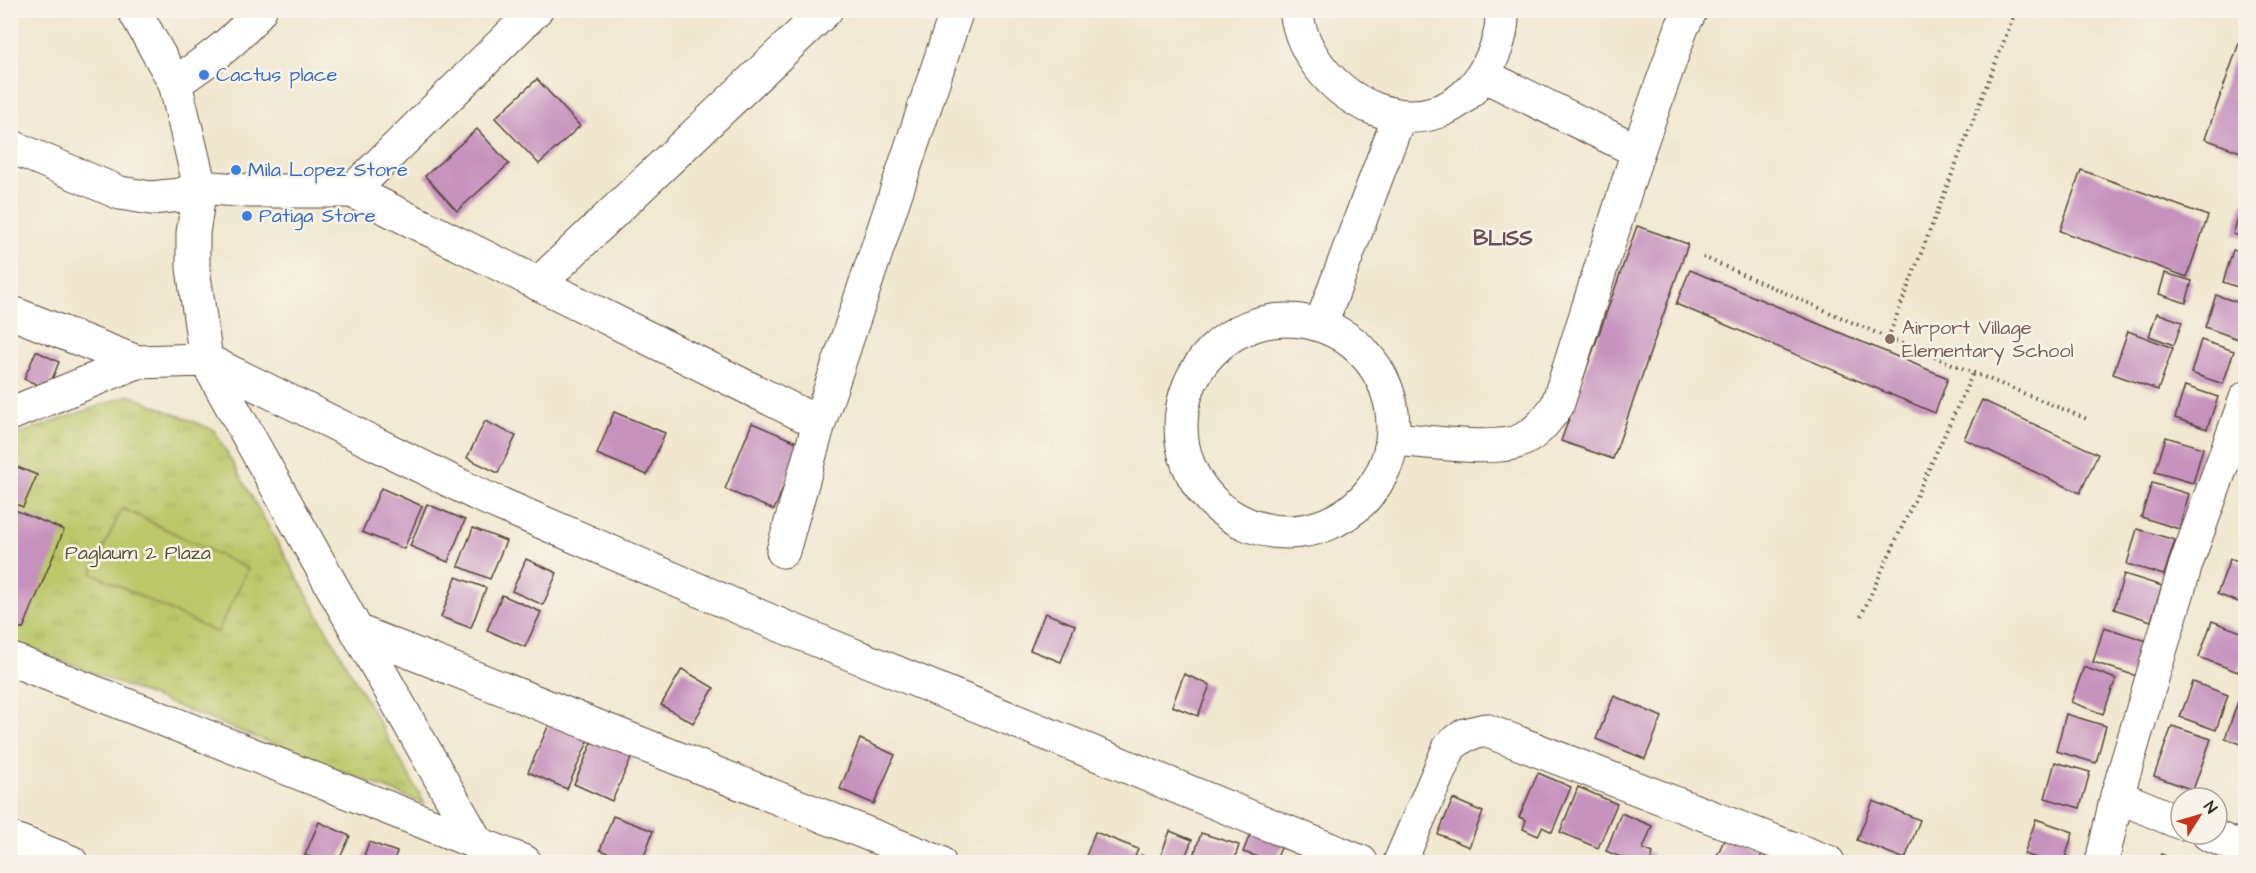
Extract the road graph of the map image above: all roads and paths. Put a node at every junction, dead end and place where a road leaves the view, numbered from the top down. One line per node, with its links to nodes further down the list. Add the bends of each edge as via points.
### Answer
1 (134, 10): 11 (street)
2 (260, 10): 11 (street, via 218,54)
3 (536, 10): 16 (street)
4 (826, 10): 18 (street)
5 (957, 10): 28 (street)
6 (1296, 10): 12 (street, via 1312,58 1335,85 1365,106)
7 (1502, 10): 10 (street, via 1496,51)
8 (1691, 10): 14 (street)
9 (2016, 10): 21 (path)
10 (1483, 75): 12 (street, via 1465,97 1445,110 1422,117); 14 (street)
11 (175, 83): 15 (street)
12 (1399, 117): 20 (street)
13 (10, 146): 15 (street, via 120,193 152,198 180,195)
14 (1638, 151): 29 (street, via 1557,406 1542,426 1523,440 1499,446)
15 (200, 187): 16 (street); 22 (street, via 193,233 193,268)
16 (352, 191): 18 (street)
17 (1702, 257): 21 (path)
18 (538, 284): 28 (street)
19 (10, 312): 23 (street)
20 (1321, 324): 29 (street, via 1353,341 1378,369 1392,403); 29 (street, via 1287,319 1252,324 1222,341 1198,366 1184,398 1181,433 1189,467 1208,496 1235,518 1267,531 1302,532 1336,521 1364,501 1384,473)
21 (1888, 338): 24 (path)
22 (206, 360): 23 (street); 32 (street); 43 (street, via 477,494 775,623)
23 (137, 362): 26 (street)
24 (1973, 373): 27 (path); 31 (path)
25 (2246, 398): 34 (street, via 2186,564)
26 (10, 414)
27 (2087, 419)
28 (819, 423): 30 (street)
29 (1394, 439)
30 (783, 551)
31 (1861, 616)
32 (357, 631): 39 (street); 42 (street)
33 (10, 659): 39 (street)
34 (2117, 796): 35 (street); 46 (street)
35 (2169, 818)
36 (10, 838): 40 (street)
37 (2229, 843): 38 (street)
38 (2246, 850)
39 (483, 853): 41 (street)
40 (70, 862)
41 (525, 862)
42 (939, 862)
43 (1361, 862)
44 (1400, 862): 45 (street, via 1450,746 1465,735 1485,730)
45 (1828, 862)
46 (2102, 862)

